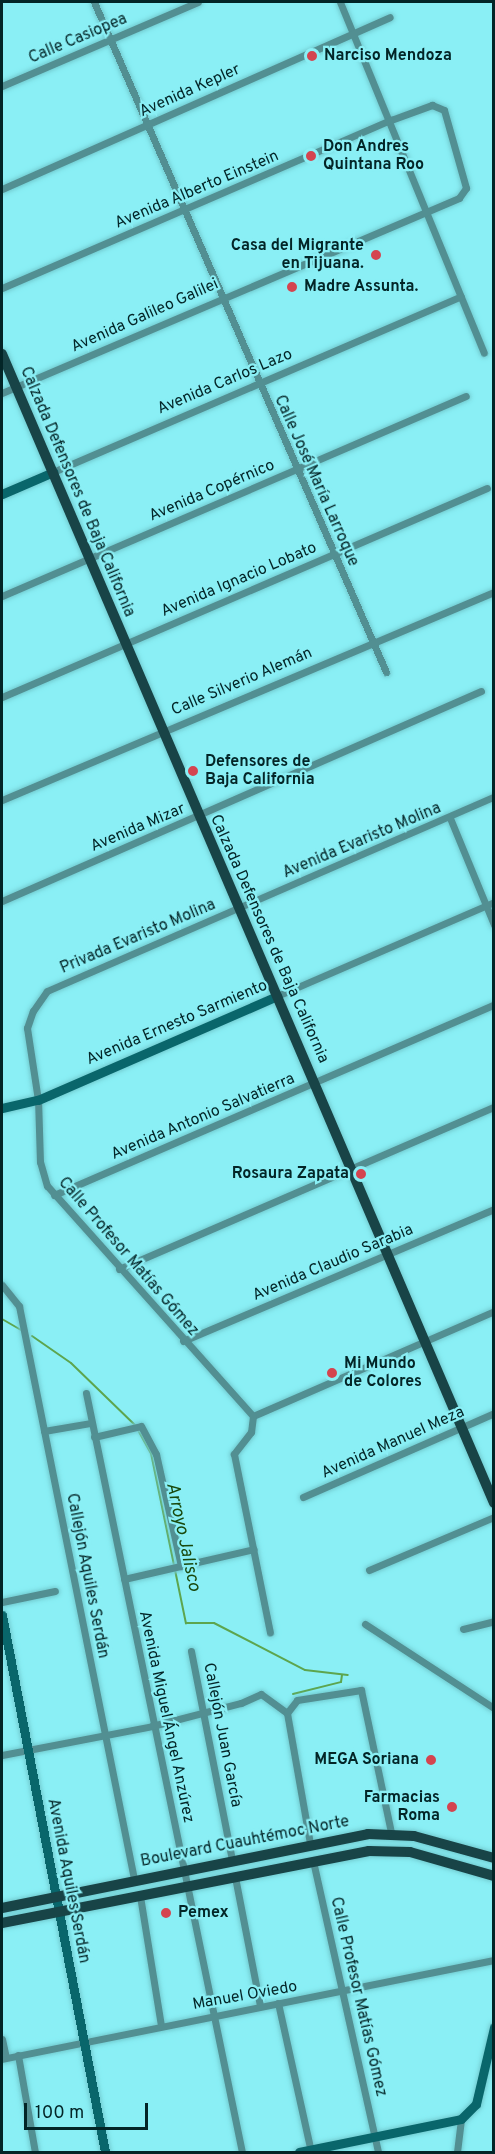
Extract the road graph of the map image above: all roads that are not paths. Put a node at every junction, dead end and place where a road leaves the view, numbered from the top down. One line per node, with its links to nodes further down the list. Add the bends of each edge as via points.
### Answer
1 (94, 2): 6 (street, Calle José María Larroque)
2 (198, 2): 6 (street, Calle Casiopea)
3 (340, 2): 5 (street)
4 (390, 17): 5 (street, Avenida Kepler)
5 (353, 34): 8 (street); 9 (street, Avenida Kepler)
6 (111, 40): 7 (street, Calle Casiopea); 9 (street, Calle José María Larroque)
7 (2, 86)
8 (391, 120): 11 (street, Avenida Alberto Einstein, via 436,106 444,110 466,188); 12 (street, Avenida Alberto Einstein); 13 (street)
9 (147, 124): 10 (street, Avenida Kepler); 12 (street, Calle José María Larroque)
10 (2, 189)
11 (464, 194): 13 (street, Avenida Galileo Galilei)
12 (184, 210): 14 (street, Avenida Alberto Einstein); 16 (street, Calle José María Larroque)
13 (426, 211): 15 (street); 16 (street, Avenida Galileo Galilei)
14 (2, 288)
15 (461, 296): 17 (street); 19 (street, Avenida Carlos Lazo)
16 (222, 297): 19 (street, Calle José María Larroque); 20 (street, Avenida Galileo Galilei)
17 (484, 353)
18 (2, 354): 20 (main road, Calzada Defensores de Baja California)
19 (259, 384): 23 (street, Calle José María Larroque); 24 (street, Avenida Carlos Lazo)
20 (16, 387): 21 (street, Avenida Galileo Galilei); 24 (main road, Calzada Defensores de Baja California)
21 (2, 393)
22 (466, 396): 23 (street, Avenida Copérnico)
23 (296, 470): 27 (street, Calle José María Larroque); 28 (street, Avenida Copérnico)
24 (53, 472): 26 (street, Avenida Carlos Lazo); 28 (main road, Calzada Defensores de Baja California)
25 (487, 488): 27 (street, Avenida Ignacio Lobato)
26 (2, 494)
27 (333, 555): 31 (street, Calle José María Larroque); 32 (street, Avenida Ignacio Lobato)
28 (89, 558): 30 (street, Avenida Copérnico); 32 (main road, Calzada Defensores de Baja California)
29 (494, 592): 31 (street, Calle Silverio Alemán)
30 (2, 596)
31 (373, 640): 33 (street, Calle José María Larroque); 36 (street, Calle Silverio Alemán)
32 (126, 643): 35 (street, Avenida Ignacio Lobato); 36 (main road, Calzada Defensores de Baja California)
33 (386, 672)
34 (481, 691): 39 (street, Avenida Mizar)
35 (2, 697)
36 (163, 730): 38 (street, Calle Silverio Alemán); 39 (main road, Calzada Defensores de Baja California)
37 (494, 797): 40 (street, Avenida Evaristo Molina)
38 (2, 800)
39 (199, 816): 41 (street, Avenida Mizar); 43 (main road, Calzada Defensores de Baja California)
40 (450, 818): 42 (street); 43 (street, Avenida Evaristo Molina)
41 (2, 901)
42 (490, 904): 44 (street); 46 (street, Avenida Ernesto Sarmiento)
43 (239, 908): 45 (street, Privada Evaristo Molina); 46 (main road, Calzada Defensores de Baja California)
44 (494, 925)
45 (46, 991): 49 (street, Calle Profesor Matías Gómez, via 27,1028)
46 (277, 996): 48 (main road, Calzada Defensores de Baja California); 49 (street, Avenida Ernesto Sarmiento)
47 (494, 1005): 48 (street, Avenida Antonio Salvatierra)
48 (315, 1084): 52 (main road, Calzada Defensores de Baja California); 53 (street, Avenida Antonio Salvatierra)
49 (38, 1100): 51 (street, Avenida Ernesto Sarmiento); 53 (street, Calle Profesor Matías Gómez, via 40,1162)
50 (494, 1107): 52 (street)
51 (2, 1108)
52 (350, 1167): 55 (main road, Calzada Defensores de Baja California); 56 (street)
53 (54, 1195): 56 (street, Calle Profesor Matías Gómez)
54 (494, 1209): 55 (street, Avenida Claudio Sarabia)
55 (387, 1254): 59 (street, Avenida Claudio Sarabia); 60 (main road, Calzada Defensores de Baja California)
56 (119, 1269): 59 (street, Calle Profesor Matías Gómez)
57 (2, 1285): 66 (street, Callejón Aquiles Serdán, via 19,1306)
58 (494, 1311): 60 (street)
59 (183, 1341): 63 (street, Calle Profesor Matías Gómez)
60 (424, 1341): 63 (street); 65 (main road, Calzada Defensores de Baja California)
61 (86, 1393): 64 (street, Avenida Miguel Ángel Anzúrez)
62 (494, 1413): 65 (street, Avenida Manuel Meza)
63 (253, 1416): 71 (street, via 251,1432 234,1454)
64 (91, 1423): 66 (street); 67 (street, Avenida Miguel Ángel Anzúrez)
65 (461, 1428): 68 (street, Avenida Manuel Meza); 69 (main road, Calzada Defensores de Baja California)
66 (44, 1431): 87 (street, Callejón Aquiles Serdán)
67 (94, 1437): 72 (street, via 141,1426 156,1454); 74 (street, Avenida Miguel Ángel Anzúrez)
68 (303, 1497)
69 (494, 1503)
70 (494, 1517): 73 (street)
71 (254, 1549): 72 (street); 81 (street)
72 (180, 1566): 74 (street)
73 (369, 1570)
74 (124, 1579): 86 (street, Avenida Miguel Ángel Anzúrez)
75 (55, 1591): 76 (street)
76 (2, 1602)
77 (2, 1615): 88 (street, Avenida Aquiles Serdán)
78 (494, 1621): 80 (street)
79 (365, 1624): 83 (street)
80 (463, 1629)
81 (270, 1632)
82 (191, 1651): 84 (street, Callejón Juan García)
83 (494, 1707)
84 (204, 1712): 85 (street, via 261,1694); 86 (street); 93 (street, Callejón Juan García)
85 (287, 1713): 90 (street, via 297,1700 361,1690); 91 (street)
86 (152, 1726): 87 (street); 95 (street, Avenida Miguel Ángel Anzúrez)
87 (104, 1736): 88 (street); 98 (street, Callejón Aquiles Serdán)
88 (27, 1750): 89 (street); 101 (street, Avenida Aquiles Serdán)
89 (2, 1755)
90 (391, 1832): 91 (main road, Boulevard Cuauhtémoc Norte); 92 (main road, Boulevard Cuauhtémoc Norte, via 435,1840)
91 (310, 1843): 93 (main road, Boulevard Cuauhtémoc Norte)
92 (494, 1858)
93 (232, 1860): 95 (main road, Boulevard Cuauhtémoc Norte)
94 (313, 1861): 96 (main road, Boulevard Cuauhtémoc Norte, via 369,1851 410,1852); 97 (main road, Boulevard Cuauhtémoc Norte); 106 (street, Calle Profesor Matías Gómez)
95 (184, 1869): 98 (main road, Boulevard Cuauhtémoc Norte); 99 (street, Avenida Miguel Ángel Anzúrez)
96 (494, 1876)
97 (235, 1877): 99 (main road, Boulevard Cuauhtémoc Norte); 108 (street)
98 (134, 1879): 101 (main road, Boulevard Cuauhtémoc Norte)
99 (188, 1886): 100 (main road, Boulevard Cuauhtémoc Norte); 109 (street, Avenida Miguel Ángel Anzúrez)
100 (140, 1896): 103 (main road, Boulevard Cuauhtémoc Norte); 110 (street)
101 (54, 1897): 102 (main road, Boulevard Cuauhtémoc Norte); 103 (street, Avenida Aquiles Serdán)
102 (2, 1908)
103 (58, 1911): 104 (main road, Boulevard Cuauhtémoc Norte); 113 (street, Avenida Aquiles Serdán)
104 (2, 1923)
105 (494, 1960): 106 (street, Manuel Oviedo)
106 (344, 1991): 107 (street, Manuel Oviedo); 117 (street, Calle Profesor Matías Gómez)
107 (278, 2003): 108 (street, Manuel Oviedo); 118 (street)
108 (260, 2006): 109 (street, Manuel Oviedo)
109 (213, 2015): 110 (street, Manuel Oviedo); 121 (street, Avenida Miguel Ángel Anzúrez)
110 (161, 2025): 113 (street, Manuel Oviedo)
111 (494, 2027): 116 (street, via 476,2104)
112 (2, 2039): 115 (street)
113 (85, 2042): 114 (street, Manuel Oviedo); 120 (street, Avenida Aquiles Serdán)
114 (18, 2055): 115 (street, Manuel Oviedo); 119 (street)
115 (4, 2058)
116 (461, 2119): 117 (street); 124 (street)
117 (375, 2139): 118 (street); 123 (street, Calle Profesor Matías Gómez)
118 (310, 2151): 122 (street)
119 (35, 2152)
120 (105, 2152)
121 (242, 2152)
122 (299, 2152)
123 (378, 2152)
124 (457, 2152)

